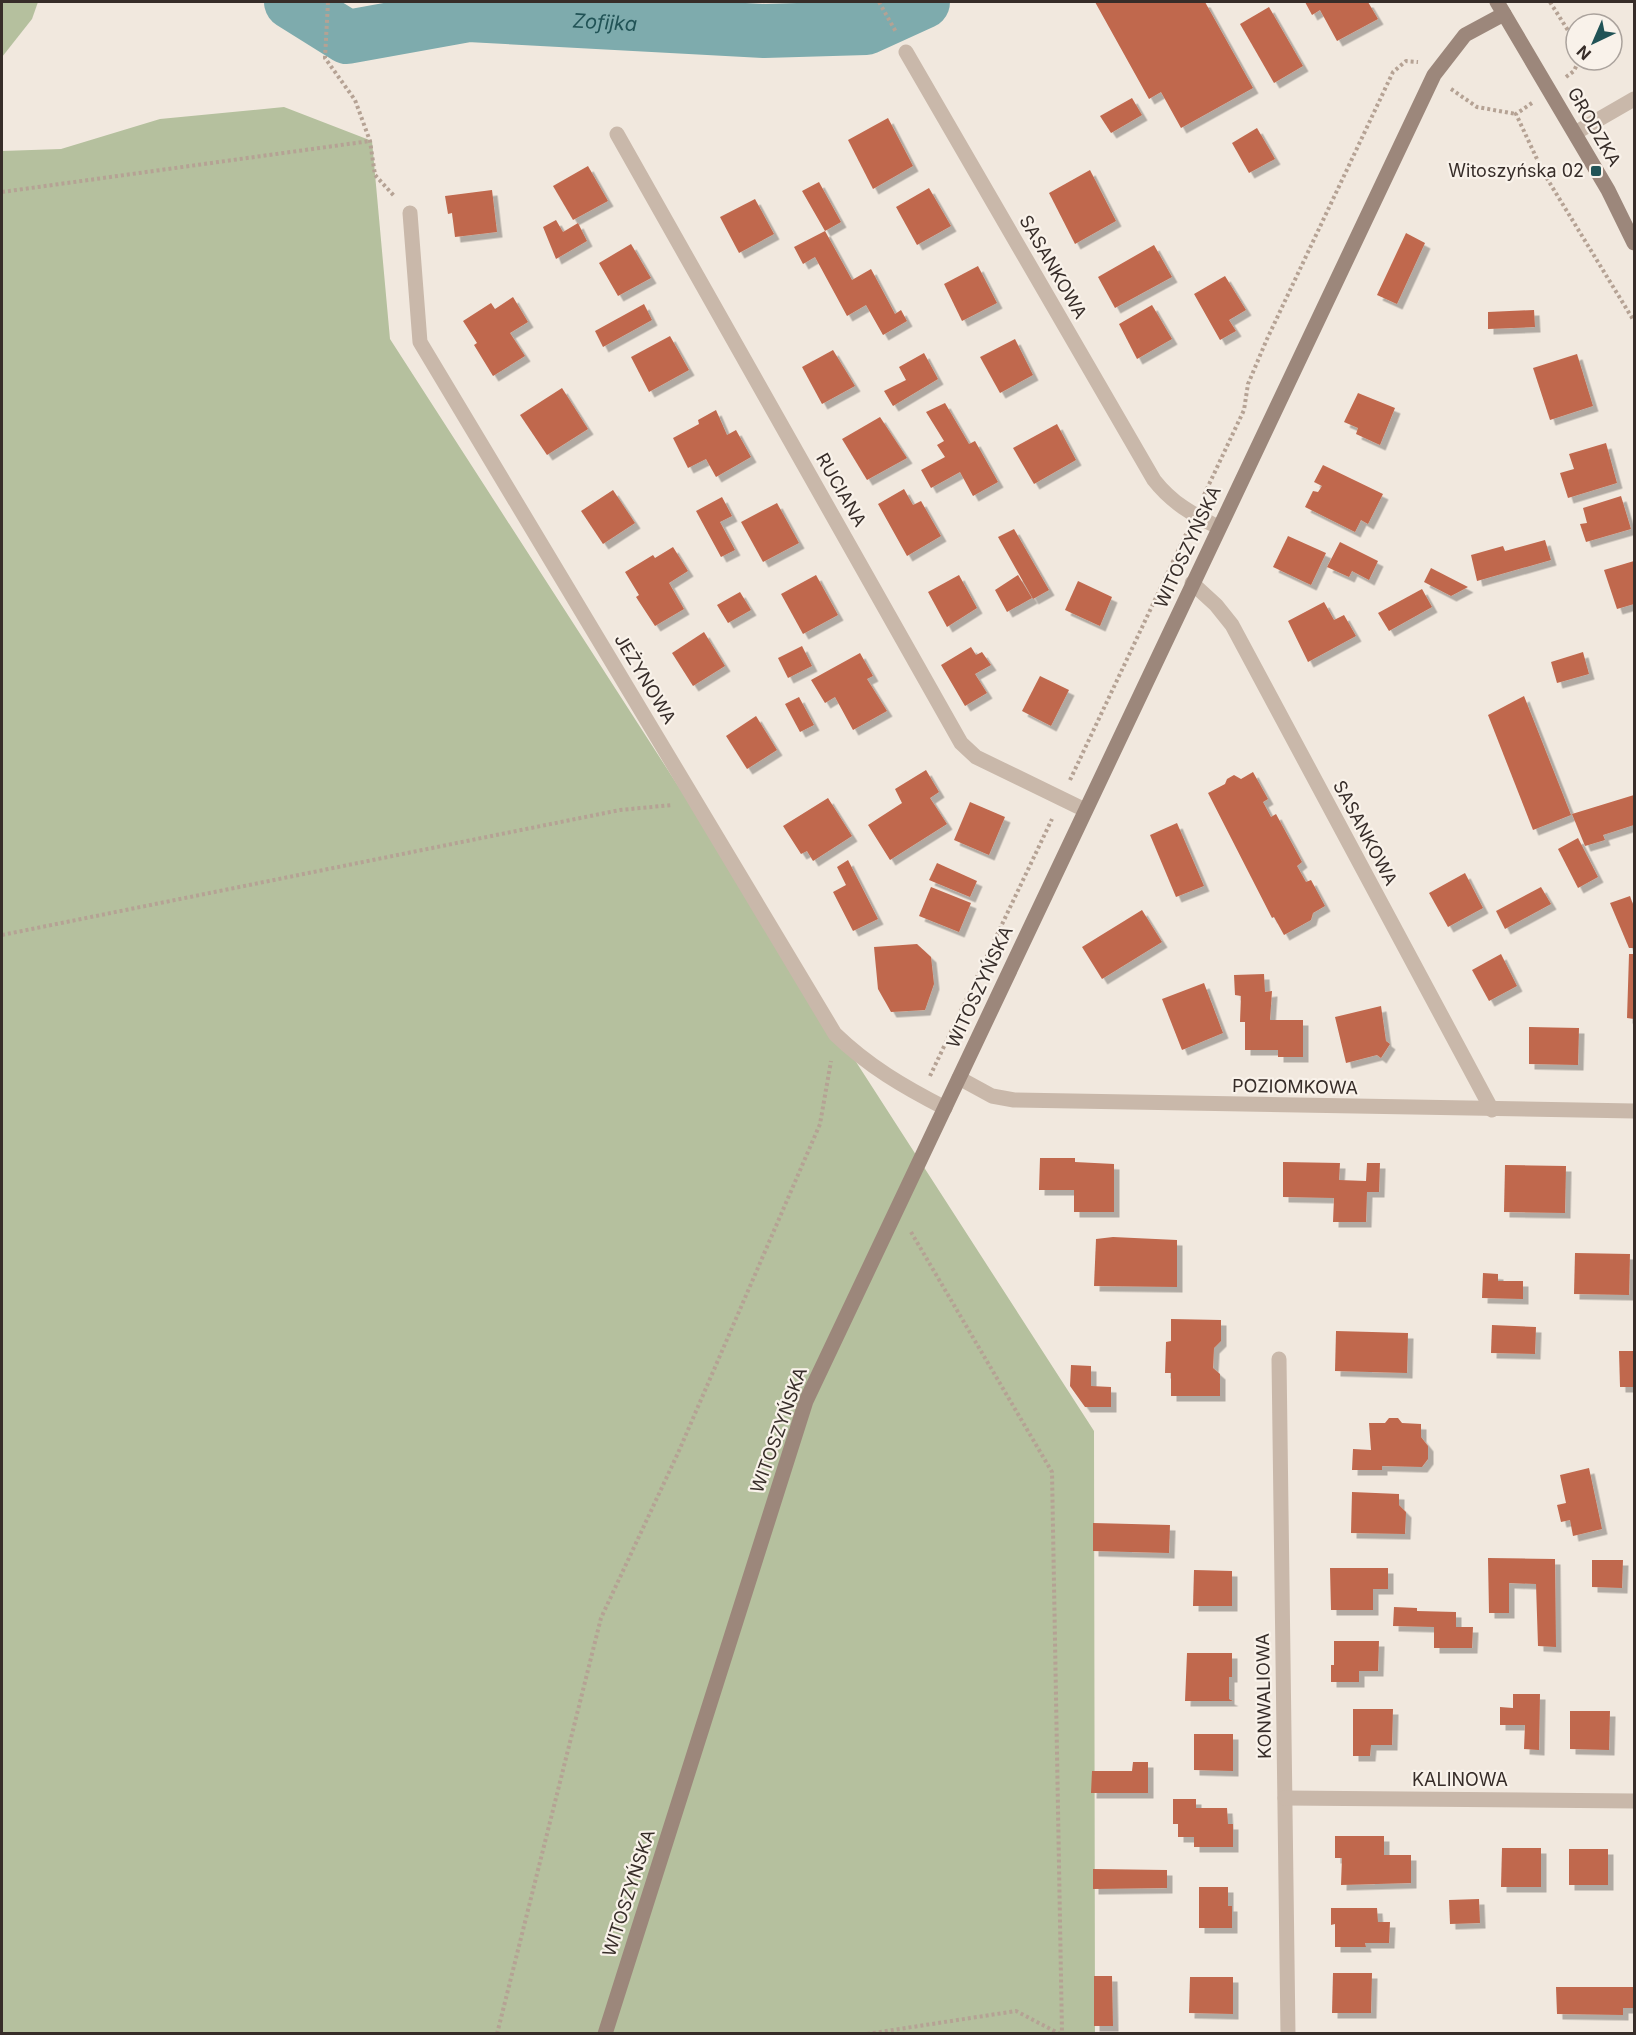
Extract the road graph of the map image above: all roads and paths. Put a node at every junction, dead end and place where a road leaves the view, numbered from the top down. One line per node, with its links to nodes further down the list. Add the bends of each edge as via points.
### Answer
1 (328, 2): 12 (path, via 326,58 355,100)
2 (879, 2): 6 (path)
3 (1550, 2): 5 (path)
4 (1500, 8): 8 (street, GRODZKA); 17 (street, WITOSZYŃSKA, via 1465,35 1434,75)
5 (1564, 24)
6 (906, 51): 17 (street, SASANKOWA, via 1154,480 1168,498)
7 (1573, 72): 8 (path)
8 (1549, 90): 10 (street, GRODZKA); 16 (path, via 1516,114 1543,172)
9 (1635, 99): 10 (street)
10 (1575, 133): 15 (street, GRODZKA)
11 (616, 134): 20 (street, RUCIANA, via 962,743 976,757)
12 (370, 141): 13 (path); 14 (path, via 375,175)
13 (2, 192)
14 (410, 213): 19 (street, JEŻYNOWA, via 420,342)
15 (1635, 243)
16 (1635, 321)
17 (1218, 528): 18 (street, WITOSZYŃSKA)
18 (1192, 583): 20 (street, WITOSZYŃSKA); 25 (street, SASANKOWA, via 1232,626)
19 (696, 802): 21 (path, via 620,810); 22 (street, JEŻYNOWA)
20 (1085, 810): 23 (street, WITOSZYŃSKA)
21 (2, 935)
22 (835, 1034): 24 (street, JEŻYNOWA, via 894,1082); 31 (path, via 820,1124 678,1453 601,1618)
23 (958, 1078): 24 (street, WITOSZYŃSKA); 25 (street, POZIOMKOWA, via 992,1096 1014,1100)
24 (945, 1108): 27 (street, WITOSZYŃSKA)
25 (1492, 1110): 26 (street, POZIOMKOWA)
26 (1635, 1111)
27 (897, 1208): 32 (street, WITOSZYŃSKA, via 806,1401); 34 (path, via 1052,1472)
28 (1279, 1359): 29 (street, KONWALIOWA)
29 (1285, 1798): 30 (street, KALINOWA); 35 (street, KONWALIOWA)
30 (1635, 1801)
31 (497, 2034)
32 (605, 2034)
33 (867, 2034): 34 (path, via 1016,2011)
34 (1061, 2034)
35 (1288, 2034)

